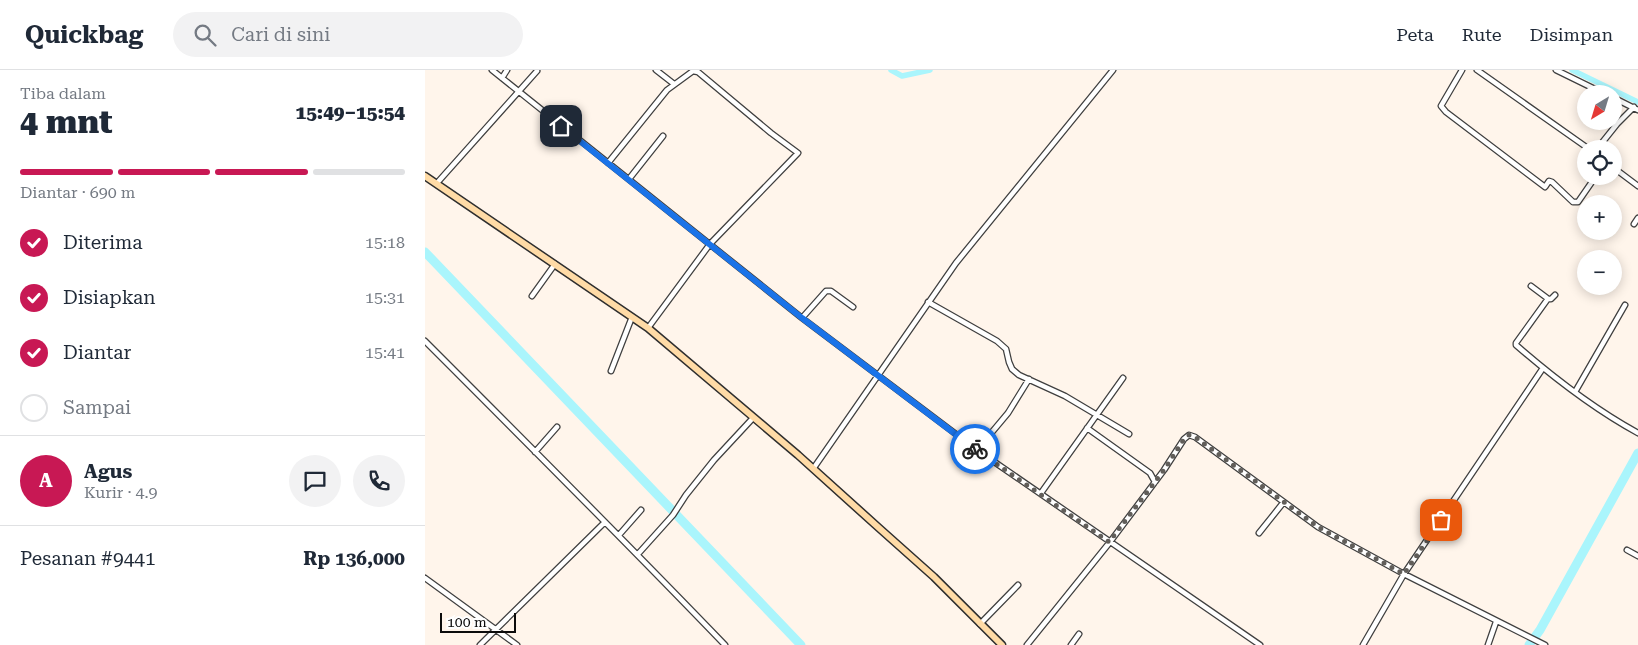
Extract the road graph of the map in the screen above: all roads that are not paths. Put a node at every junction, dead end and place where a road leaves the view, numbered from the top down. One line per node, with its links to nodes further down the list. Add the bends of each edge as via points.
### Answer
1 (492, 70): 9 (street)
2 (507, 70): 9 (street)
3 (656, 70): 10 (street)
4 (1113, 70): 33 (street)
5 (1462, 70): 23 (street, via 1441,106 1446,112 1545,187 1549,181 1552,182 1573,202 1579,202)
6 (1477, 70): 17 (street)
7 (1556, 70): 11 (street)
8 (537, 71): 12 (street)
9 (502, 78): 12 (street)
10 (673, 84): 18 (street); 27 (street, via 691,72 698,72 797,153)
11 (1587, 85)
12 (518, 91): 18 (street); 22 (street)
13 (1623, 102): 14 (street)
14 (1636, 108): 16 (street)
15 (663, 136): 21 (street)
16 (1604, 140)
17 (1577, 141)
18 (608, 163): 21 (street)
19 (1622, 174): 24 (street)
20 (425, 176): 22 (street)
21 (629, 179): 27 (street)
22 (437, 183): 28 (street)
23 (1590, 185)
24 (1638, 186)
25 (1638, 218): 26 (street)
26 (1634, 224)
27 (709, 244): 37 (street); 38 (street)
28 (555, 264): 31 (street); 36 (street)
29 (1531, 286): 32 (street)
30 (1555, 295): 32 (street)
31 (532, 296)
32 (1547, 299): 40 (street, via 1515,344)
33 (928, 302): 42 (street); 44 (street, via 997,341 1006,349 1012,369)
34 (1625, 305): 45 (street)
35 (853, 306): 37 (street, via 826,291)
36 (632, 318): 38 (street); 41 (street)
37 (802, 318): 42 (street)
38 (649, 328): 47 (street)
39 (425, 341): 53 (street)
40 (1543, 368): 45 (street); 66 (street)
41 (611, 371)
42 (877, 375): 52 (street); 54 (street)
43 (1123, 378): 46 (street)
44 (1029, 379): 46 (street); 52 (street, via 1008,413)
45 (1575, 392): 50 (street)
46 (1096, 415): 49 (street); 51 (street)
47 (753, 418): 54 (street); 64 (street, via 714,460 673,515)
48 (557, 427): 53 (street)
49 (1087, 428): 55 (street, via 1150,473); 56 (street)
50 (1638, 433)
51 (1129, 434)
52 (977, 450): 56 (street)
53 (535, 452): 59 (street)
54 (813, 469): 70 (street, via 934,577)
55 (1155, 482): 57 (street, via 1189,435); 62 (street)
56 (1041, 493): 62 (street)
57 (1283, 503): 60 (street); 66 (street, via 1318,527)
58 (641, 510): 61 (street)
59 (605, 522): 61 (street); 71 (street)
60 (1259, 533)
61 (619, 535): 64 (street)
62 (1109, 542): 77 (street); 79 (street)
63 (1627, 550): 65 (street)
64 (638, 554): 75 (street)
65 (1638, 556)
66 (1404, 574): 69 (street); 80 (street)
67 (425, 578): 71 (street)
68 (1018, 585): 70 (street)
69 (1496, 622): 81 (street); 82 (street)
70 (980, 624): 76 (street)
71 (497, 628): 73 (street); 74 (street)
72 (1079, 634): 78 (street)
73 (480, 645)
74 (517, 645)
75 (725, 645)
76 (1002, 645)
77 (1027, 645)
78 (1071, 645)
79 (1259, 645)
80 (1363, 645)
81 (1488, 645)
82 (1545, 645)

